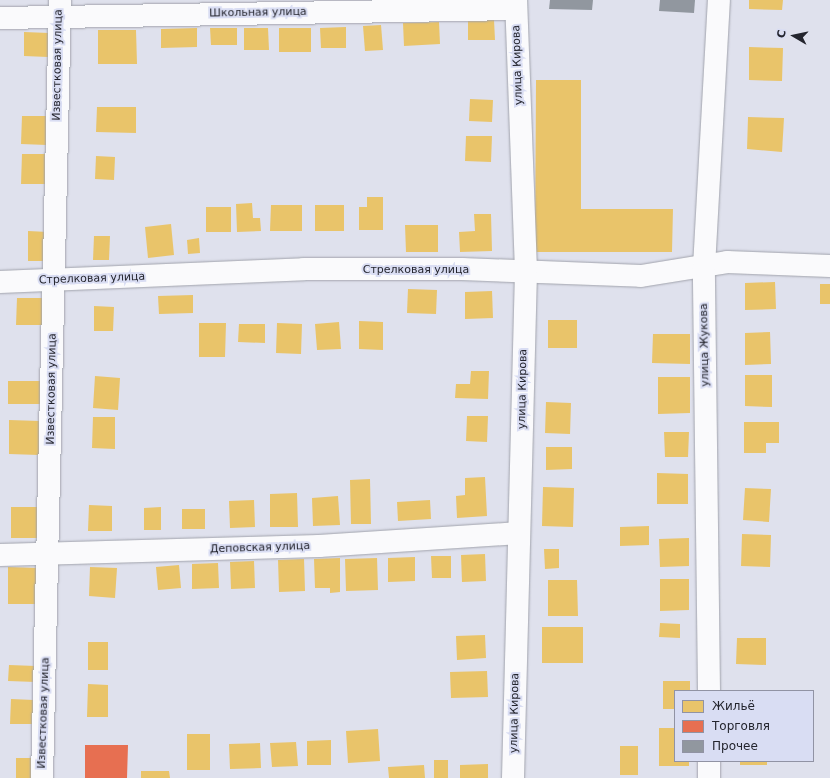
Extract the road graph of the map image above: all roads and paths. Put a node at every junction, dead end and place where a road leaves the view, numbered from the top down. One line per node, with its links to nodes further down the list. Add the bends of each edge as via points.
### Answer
1 (719, 0): 6 (street, улица Жукова)
2 (516, 4): 3 (street, Школьная улица); 7 (street, улица Кирова)
3 (60, 8): 4 (street, Школьная улица); 8 (street, Известковая улица)
4 (0, 18)
5 (830, 266): 6 (street, Стрелковая улица, via 727,262)
6 (704, 267): 7 (street, Стрелковая улица, via 642,276); 13 (street, улица Жукова)
7 (526, 271): 8 (street, Стрелковая улица, via 304,269); 10 (street, улица Кирова)
8 (54, 281): 9 (street, Стрелковая улица); 11 (street, Известковая улица)
9 (0, 282)
10 (519, 533): 11 (street, Деповская улица, via 319,546); 16 (street, улица Кирова)
11 (49, 553): 12 (street, Деповская улица); 15 (street, Известковая улица)
12 (0, 555)
13 (708, 690)
14 (709, 762): 17 (street)
15 (42, 778)
16 (513, 778)
17 (709, 778)

